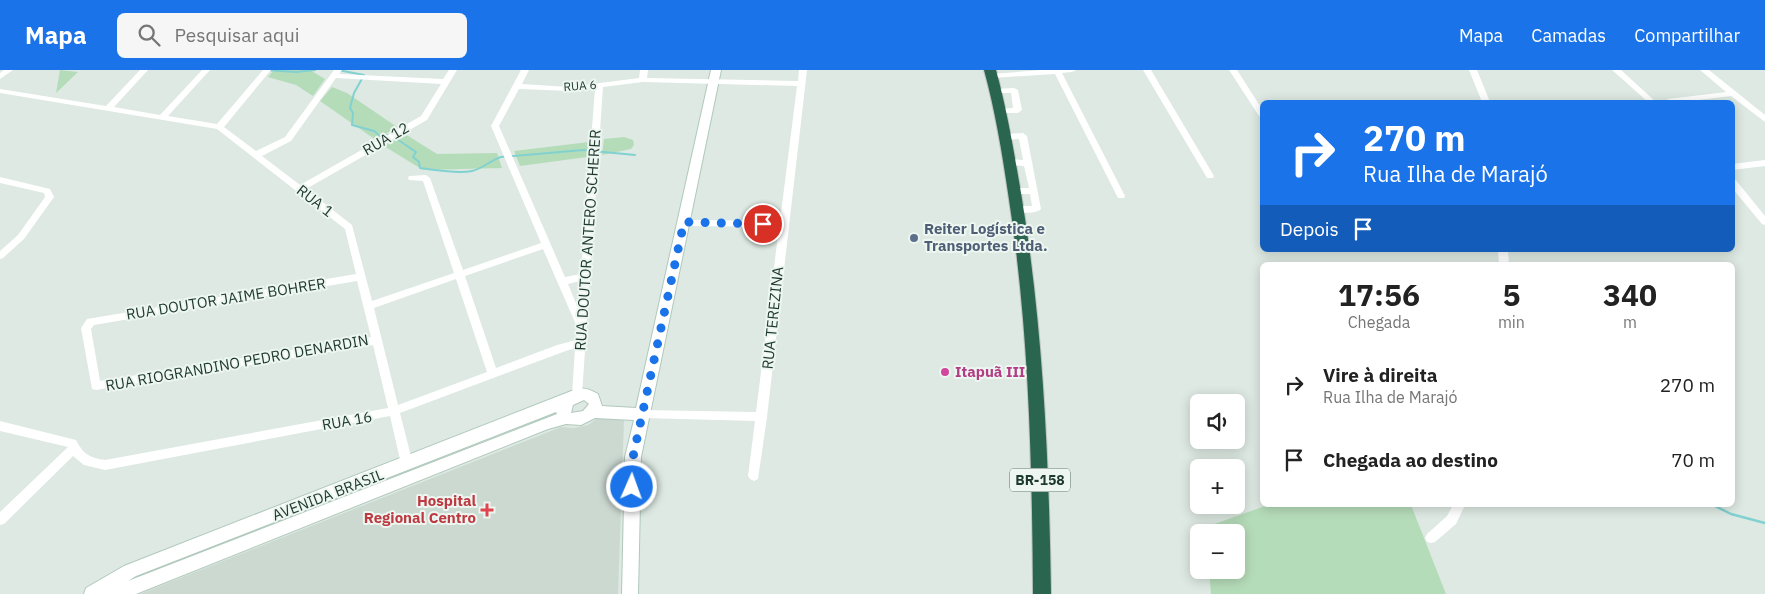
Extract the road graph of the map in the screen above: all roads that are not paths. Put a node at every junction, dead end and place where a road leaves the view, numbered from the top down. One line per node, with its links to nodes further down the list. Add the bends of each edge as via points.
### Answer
1 (9, 70): 18 (street)
2 (144, 70): 31 (street)
3 (206, 70): 34 (street)
4 (267, 70): 36 (street)
5 (454, 70): 21 (street, RUA 12)
6 (525, 70): 24 (street)
7 (644, 70): 20 (street)
8 (803, 70): 22 (street, RUA TEREZINA)
9 (1072, 70): 15 (street)
10 (1147, 70): 43 (street)
11 (1233, 70): 33 (street)
12 (1473, 70): 28 (street)
13 (1616, 70): 29 (street)
14 (1704, 70): 27 (street)
15 (1057, 71): 17 (street); 50 (street)
16 (336, 73): 21 (street); 38 (street, via 288,139)
17 (991, 73): 25 (highway, BR-158)
18 (0, 76)
19 (715, 76): 20 (street, RUA 6); 22 (street, RUA 6); 52 (street)
20 (643, 80): 23 (street, RUA 6)
21 (446, 82): 47 (street, RUA 12, via 424,118)
22 (801, 84): 54 (street, RUA TEREZINA)
23 (599, 85): 24 (street, RUA 6, via 569,88); 58 (street, RUA DOUTOR ANTERO SCHERER)
24 (517, 86): 55 (street, via 496,126)
25 (996, 90): 32 (highway, BR-158); 32 (street, via 1014,90 1018,110)
26 (0, 91): 31 (street, RUA 1)
27 (1733, 93): 30 (street); 35 (street)
28 (1485, 100)
29 (1650, 100)
30 (1682, 100)
31 (108, 109): 34 (street, RUA 1)
32 (1001, 111): 37 (highway, BR-158)
33 (1260, 111)
34 (163, 118): 36 (street, RUA 1)
35 (1765, 119)
36 (218, 127): 38 (street, RUA 1)
37 (1005, 137): 39 (highway, BR-158); 40 (street, via 1023,136)
38 (256, 155): 47 (street, RUA 1)
39 (1010, 162): 40 (street); 48 (highway, BR-158)
40 (1028, 163): 49 (street)
41 (1765, 163): 42 (street)
42 (1735, 167)
43 (1210, 176)
44 (412, 178): 57 (street, via 426,178)
45 (0, 180): 56 (street, via 47,191 50,197 21,237)
46 (1735, 185): 53 (street)
47 (300, 189): 59 (street, RUA 1, via 349,227)
48 (1015, 191): 49 (street); 51 (highway, BR-158)
49 (1034, 191): 51 (street, via 1037,210)
50 (1121, 196)
51 (1018, 209): 84 (highway, BR-158, via 1037,399)
52 (684, 222): 54 (street); 69 (street)
53 (1765, 222)
54 (783, 224): 71 (street, RUA TEREZINA)
55 (546, 246): 57 (street); 60 (street)
56 (0, 256)
57 (460, 275): 61 (street); 65 (street)
58 (585, 276): 60 (street); 62 (street, RUA DOUTOR ANTERO SCHERER)
59 (360, 277): 61 (street, RUA 1); 66 (street, RUA DOUTOR JAIME BOHRER, via 91,322 86,328 87,338)
60 (561, 282): 62 (street)
61 (368, 306): 63 (street, RUA 1)
62 (581, 327): 64 (street, RUA DOUTOR ANTERO SCHERER)
63 (377, 340): 66 (street, RUA RIOGRANDINO PEDRO DENARDIN); 70 (street, RUA 1)
64 (580, 344): 65 (street, RUA 16); 67 (street, RUA DOUTOR ANTERO SCHERER)
65 (493, 374): 70 (street, RUA 16)
66 (98, 387)
67 (572, 398): 68 (street, AVENIDA BRASIL, via 586,394 594,398); 72 (street, via 563,412); 75 (street, AVENIDA BRASIL)
68 (595, 408): 69 (street, AVENIDA BRASIL); 72 (street, AVENIDA BRASIL, via 579,420)
69 (644, 410): 71 (street); 83 (street, via 632,468)
70 (394, 412): 74 (street, RUA 16, via 105,465 82,460); 75 (street, RUA 1)
71 (762, 417): 76 (street, RUA TEREZINA)
72 (566, 418): 77 (street, AVENIDA BRASIL)
73 (0, 426): 74 (street, via 72,443)
74 (74, 448): 79 (street)
75 (407, 464): 77 (street, AVENIDA BRASIL)
76 (754, 476)
77 (349, 494): 81 (street, AVENIDA BRASIL, via 130,571); 82 (street, AVENIDA BRASIL)
78 (1458, 507): 80 (street, via 1457,515)
79 (0, 520)
80 (1431, 538)
81 (92, 594)
82 (116, 594)
83 (630, 594)
84 (1042, 594)

